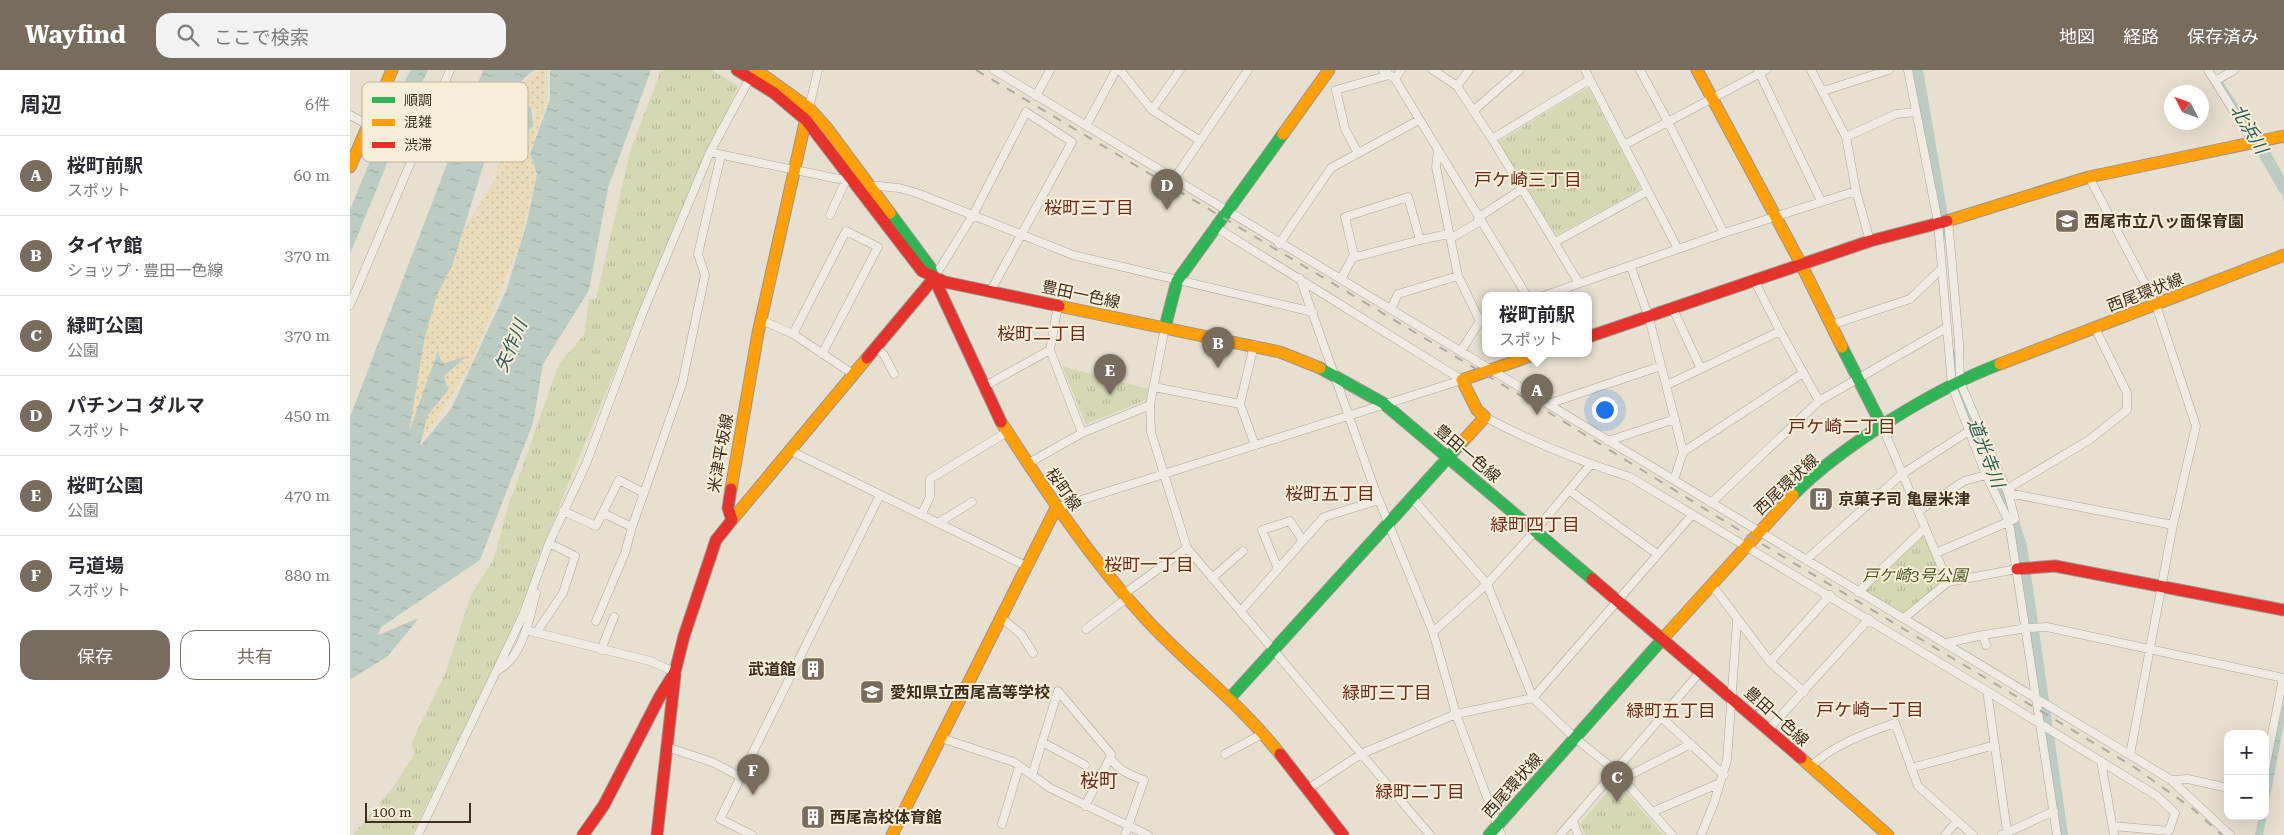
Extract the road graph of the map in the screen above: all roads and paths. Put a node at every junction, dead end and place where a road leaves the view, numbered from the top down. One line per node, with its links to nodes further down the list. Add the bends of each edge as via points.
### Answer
1 (392, 70): 28 (street)
2 (450, 70): 29 (street)
3 (818, 70): 34 (street)
4 (994, 70): 32 (street)
5 (1116, 70): 43 (street)
6 (1120, 70): 35 (street)
7 (1180, 70): 35 (street)
8 (1248, 70): 48 (street)
9 (1329, 70): 66 (street)
10 (1401, 70): 25 (street)
11 (1433, 70): 30 (street)
12 (1469, 70): 30 (street)
13 (1520, 70): 36 (street)
14 (1584, 70): 26 (street)
15 (1640, 70): 42 (street)
16 (1697, 70): 33 (street)
17 (1811, 70): 31 (street)
18 (1889, 70): 31 (street)
19 (1908, 70): 37 (street)
20 (2208, 70): 27 (street)
21 (2234, 70): 27 (street)
22 (1761, 71): 33 (street); 65 (street)
23 (748, 72): 34 (street); 39 (street, 豊田一色線); 52 (street)
24 (1046, 72): 32 (street)
25 (1389, 74): 40 (street); 53 (street, via 1336,90 1345,129)
26 (1589, 80): 47 (street); 50 (street)
27 (2218, 80): 49 (street)
28 (387, 82)
29 (445, 82)
30 (1457, 86): 36 (street)
31 (1823, 91): 45 (street)
32 (1036, 96): 43 (street)
33 (1712, 98): 42 (street); 69 (street)
34 (809, 108): 39 (street, 米津平坂線); 61 (street)
35 (1152, 110): 48 (street)
36 (1473, 111): 47 (street)
37 (1916, 112): 45 (street, via 1896,114); 71 (street)
38 (350, 115): 41 (street)
39 (806, 120): 57 (street, 米津平坂線); 60 (street, 豊田一色線)
40 (1418, 120): 51 (street); 53 (street)
41 (362, 122)
42 (1668, 122): 50 (street); 73 (street)
43 (1086, 126): 59 (street)
44 (2284, 136): 49 (street)
45 (1846, 137): 64 (street)
46 (362, 139): 56 (street)
47 (1492, 139): 62 (street)
48 (1199, 140): 59 (street)
49 (2256, 141): 58 (street)
50 (1624, 145): 63 (street)
51 (1438, 151): 70 (street); 75 (street, via 1436,167)
52 (710, 152): 54 (street); 164 (street, via 643,312 586,464)
53 (1358, 153): 79 (street, via 1331,168)
54 (721, 155): 57 (street); 156 (street, via 698,254 704,275 682,384)
55 (411, 162): 96 (street)
56 (350, 167)
57 (795, 172): 60 (street); 104 (street, 米津平坂線)
58 (2089, 176): 71 (street); 98 (street)
59 (1174, 180): 66 (street)
60 (850, 181): 61 (street); 67 (street); 87 (street, 豊田一色線, via 922,271)
61 (870, 186): 68 (street, via 917,193); 87 (street, via 930,267)
62 (1522, 189): 70 (street); 78 (street)
63 (1648, 191): 78 (street); 80 (street)
64 (1856, 191): 65 (street); 77 (street)
65 (1821, 201): 69 (street)
66 (1228, 213): 72 (street); 79 (street)
67 (830, 215)
68 (973, 215): 74 (street); 74 (street, via 1026,112 1072,142); 87 (street)
69 (1775, 217): 73 (street); 83 (street)
70 (1479, 218): 75 (street, via 1477,223 1455,236); 94 (street)
71 (1943, 221): 77 (street); 85 (street); 128 (street, via 1959,343)
72 (1217, 228): 88 (street); 91 (street)
73 (1724, 233): 80 (street)
74 (1020, 234): 91 (street, via 1073,255); 93 (street)
75 (1448, 234): 76 (street); 86 (street)
76 (1420, 240): 82 (street); 82 (street, via 1408,197 1345,218)
77 (1870, 241): 83 (street)
78 (1555, 242): 92 (street)
79 (1279, 244): 89 (street)
80 (1678, 249): 84 (street)
81 (2284, 255): 98 (street, 西尾環状線)
82 (1352, 258): 89 (street)
83 (1801, 264): 90 (street); 106 (street)
84 (1631, 267): 92 (street); 103 (street)
85 (1940, 270): 106 (street, via 1910,299); 108 (street)
86 (1458, 276): 99 (street, via 1398,294); 102 (street)
87 (934, 278): 93 (street, 豊田一色線); 114 (street); 130 (street, 桜町線)
88 (1300, 278): 101 (street); 127 (street)
89 (1341, 279): 99 (street)
90 (1754, 280): 100 (street); 110 (street)
91 (1177, 281): 101 (street); 107 (street)
92 (1579, 283): 95 (street)
93 (990, 292): 97 (street, 豊田一色線)
94 (1525, 292)
95 (1554, 292)
96 (350, 305)
97 (1058, 305): 107 (street, 豊田一色線); 115 (street)
98 (2156, 305): 109 (street, 西尾環状線); 173 (street, via 2196,426)
99 (1391, 309): 116 (street)
100 (1673, 309): 103 (street); 120 (street)
101 (1313, 312): 125 (street)
102 (1482, 318)
103 (1649, 318): 112 (street); 119 (street)
104 (761, 320): 111 (street); 169 (street, 米津平坂線, via 729,498)
105 (1482, 321): 116 (street)
106 (1831, 325): 126 (street)
107 (1165, 328): 113 (street, 豊田一色線); 131 (street)
108 (1946, 328): 126 (street); 128 (street)
109 (2095, 328): 128 (street, 西尾環状線); 157 (street, via 2127,393 2127,410 2089,440 2012,486)
110 (1780, 332): 120 (street); 122 (street)
111 (793, 334): 117 (street); 117 (street, via 846,231 878,247)
112 (1592, 335)
113 (1254, 345): 125 (street, 豊田一色線, via 1312,363); 134 (street)
114 (876, 347): 123 (street); 124 (street)
115 (1050, 350): 130 (street); 143 (street)
116 (1461, 351): 121 (street)
117 (822, 354): 123 (street)
118 (1528, 357): 121 (street)
119 (1661, 366): 129 (street); 135 (street)
120 (1701, 369): 129 (street)
121 (1492, 370): 127 (street); 135 (street)
122 (1803, 373): 132 (street); 147 (street)
123 (853, 374): 146 (street)
124 (894, 374)
125 (1333, 374): 133 (street, 豊田一色線); 137 (street)
126 (1857, 379): 132 (street); 140 (street)
127 (1462, 380): 133 (street); 138 (street, via 1477,410)
128 (1956, 384): 140 (street, 西尾環状線); 141 (street); 157 (street)
129 (1666, 385): 139 (street)
130 (983, 387): 142 (street, 桜町線)
131 (1154, 387): 134 (street); 136 (street)
132 (1819, 401): 162 (street)
133 (1384, 403): 137 (street); 148 (street, 豊田一色線)
134 (1240, 404): 145 (street)
135 (1548, 404): 144 (street)
136 (1150, 405): 143 (street); 151 (street, via 1151,432)
137 (1348, 414): 145 (street); 160 (street)
138 (1485, 417): 148 (street); 150 (street, via 1531,442)
139 (1675, 418): 144 (street); 147 (street)
140 (1883, 428): 152 (street); 177 (street, 西尾環状線, via 1798,490)
141 (1969, 430): 152 (street); 153 (street)
142 (1007, 432): 149 (street, 桜町線); 167 (street, via 930,479 930,497)
143 (1082, 433): 149 (street)
144 (1608, 441): 154 (street)
145 (1255, 445): 151 (street)
146 (789, 450): 158 (street); 169 (street)
147 (1683, 452): 154 (street)
148 (1448, 457): 159 (street); 176 (street, 豊田一色線)
149 (1027, 464): 163 (street, 桜町線)
150 (1590, 465): 155 (street); 168 (street, via 1630,476)
151 (1164, 474): 163 (street); 181 (street)
152 (1902, 474): 165 (street); 185 (street)
153 (1986, 474): 165 (street, via 1964,481); 170 (street)
154 (1674, 480): 162 (street)
155 (1570, 491): 176 (street); 184 (street)
156 (644, 493): 166 (street, via 619,480); 174 (street)
157 (2008, 493): 170 (street); 173 (street)
158 (880, 495): 167 (street); 255 (street)
159 (1413, 499): 172 (street); 192 (street)
160 (1379, 500): 172 (street); 178 (street, via 1324,517)
161 (972, 502): 171 (street)
162 (1711, 503): 177 (street)
163 (1056, 508): 186 (street); 197 (street, 桜町線)
164 (563, 511): 166 (street, via 596,526); 179 (street)
165 (1919, 511): 175 (street)
166 (602, 513): 174 (street)
167 (921, 515): 171 (street)
168 (1692, 515): 180 (street); 184 (street)
169 (732, 520): 223 (street, via 714,548)
170 (2011, 521): 183 (street); 188 (street)
171 (938, 523): 186 (street)
172 (1389, 524): 210 (street); 217 (street)
173 (2173, 526): 194 (street)
174 (632, 528): 205 (street, via 626,553)
175 (1925, 528): 183 (street); 195 (street)
176 (1535, 531): 192 (street); 198 (street, 豊田一色線)
177 (1758, 532): 180 (street, 西尾環状線); 185 (street)
178 (1303, 540): 187 (street); 187 (street, via 1290,521 1262,530)
179 (549, 543): 190 (street); 211 (street, via 575,556 564,593)
180 (1745, 547): 193 (street, 西尾環状線); 196 (street)
181 (1187, 548): 189 (street); 197 (street)
182 (1243, 551): 189 (street)
183 (1936, 553): 191 (street)
184 (1657, 554): 198 (street)
185 (1806, 560): 195 (street)
186 (1026, 566): 201 (street)
187 (1278, 569): 200 (street)
188 (2018, 569): 191 (street); 194 (street, via 2056,566); 207 (street)
189 (1212, 578): 200 (street)
190 (536, 581): 209 (street); 221 (street)
191 (1948, 582): 203 (street)
192 (1487, 584): 210 (street); 230 (street)
193 (1712, 585): 206 (street); 213 (street, 西尾環状線)
194 (2163, 589): 199 (street); 218 (street)
195 (1858, 592): 203 (street)
196 (1830, 595): 204 (street); 220 (street)
197 (1126, 596): 208 (street); 229 (street, 桜町線)
198 (1617, 600): 213 (street, 豊田一色線); 230 (street)
199 (2284, 610)
200 (1241, 611): 217 (street)
201 (1000, 617): 219 (street, via 1021,634); 236 (street)
202 (614, 618): 216 (street)
203 (1904, 618): 214 (street)
204 (1869, 619): 225 (street); 226 (street)
205 (596, 621)
206 (1737, 621): 220 (street); 227 (street)
207 (2027, 628): 212 (street); 218 (street, via 2047,627); 228 (street)
208 (1086, 629)
209 (526, 630): 211 (street); 221 (street, via 506,665)
210 (1433, 632): 231 (street)
211 (536, 633): 216 (street)
212 (1984, 635): 214 (street); 215 (street)
213 (1663, 638): 222 (street, 豊田一色線); 237 (street, 西尾環状線)
214 (1946, 643): 228 (street)
215 (1986, 645)
216 (601, 650): 223 (street, via 650,661)
217 (1273, 650): 229 (street); 244 (street)
218 (2151, 650): 224 (street); 245 (street)
219 (1033, 654)
220 (1770, 662): 226 (street)
221 (497, 670): 271 (street)
222 (1701, 671): 227 (street, 豊田一色線); 232 (street)
223 (675, 672): 241 (street); 272 (street, via 604,805)
224 (2284, 678): 242 (street)
225 (1987, 691): 233 (street); 240 (street)
226 (1804, 692): 234 (street)
227 (1730, 695): 234 (street, 豊田一色線); 254 (street)
228 (2036, 697): 233 (street); 245 (street)
229 (1230, 698): 235 (street)
230 (1533, 698): 231 (street); 237 (street)
231 (1456, 714): 244 (street); 269 (street)
232 (1662, 717): 239 (street); 252 (street)
233 (2040, 722): 247 (street); 262 (street)
234 (1768, 730): 250 (street, 豊田一色線)
235 (1264, 732): 243 (street); 260 (street)
236 (941, 738): 249 (street, via 1001,756); 275 (street)
237 (1575, 738): 252 (street); 269 (street, 西尾環状線)
238 (1042, 742): 246 (street, via 1058,691 1111,754); 248 (street); 253 (street)
239 (1691, 744): 254 (street); 256 (street)
240 (1995, 745): 251 (street); 270 (street)
241 (667, 747): 255 (street); 273 (street)
242 (2269, 751)
243 (1225, 754)
244 (1361, 754): 260 (street); 279 (street)
245 (2130, 755): 257 (street)
246 (1110, 758): 261 (street); 267 (street, via 1122,771 1144,780)
247 (2101, 761): 268 (street); 268 (street, via 2157,796 2175,813 2169,831)
248 (1085, 765)
249 (1020, 766): 253 (street); 266 (street)
250 (1810, 767): 251 (street, via 1858,736 1894,723); 284 (street, 豊田一色線)
251 (1911, 768): 265 (street, via 1918,786)
252 (1616, 771): 256 (street); 264 (street)
253 (1032, 775): 261 (street)
254 (1724, 775): 258 (street)
255 (741, 776): 274 (street, via 720,819)
256 (1622, 779): 263 (street)
257 (2171, 780): 259 (street); 289 (street)
258 (1720, 783): 263 (street); 283 (street)
259 (2224, 787)
260 (1308, 789): 278 (street)
261 (1085, 806): 267 (street)
262 (2054, 811): 270 (street); 287 (street)
263 (1652, 812): 282 (street)
264 (1573, 821): 280 (street); 281 (street)
265 (1957, 821): 285 (street); 286 (street)
266 (1002, 824)
267 (1128, 825): 276 (street); 277 (street)
268 (2113, 826): 288 (street)
269 (1496, 832)
270 (2004, 833)
271 (418, 835)
272 (584, 835)
273 (657, 835)
274 (752, 835)
275 (892, 835)
276 (1125, 835)
277 (1148, 835)
278 (1343, 835)
279 (1430, 835)
280 (1560, 835)
281 (1578, 835)
282 (1672, 835)
283 (1701, 835)
284 (1888, 835)
285 (1945, 835)
286 (1973, 835)
287 (2057, 835)
288 (2114, 835)
289 (2230, 835)

